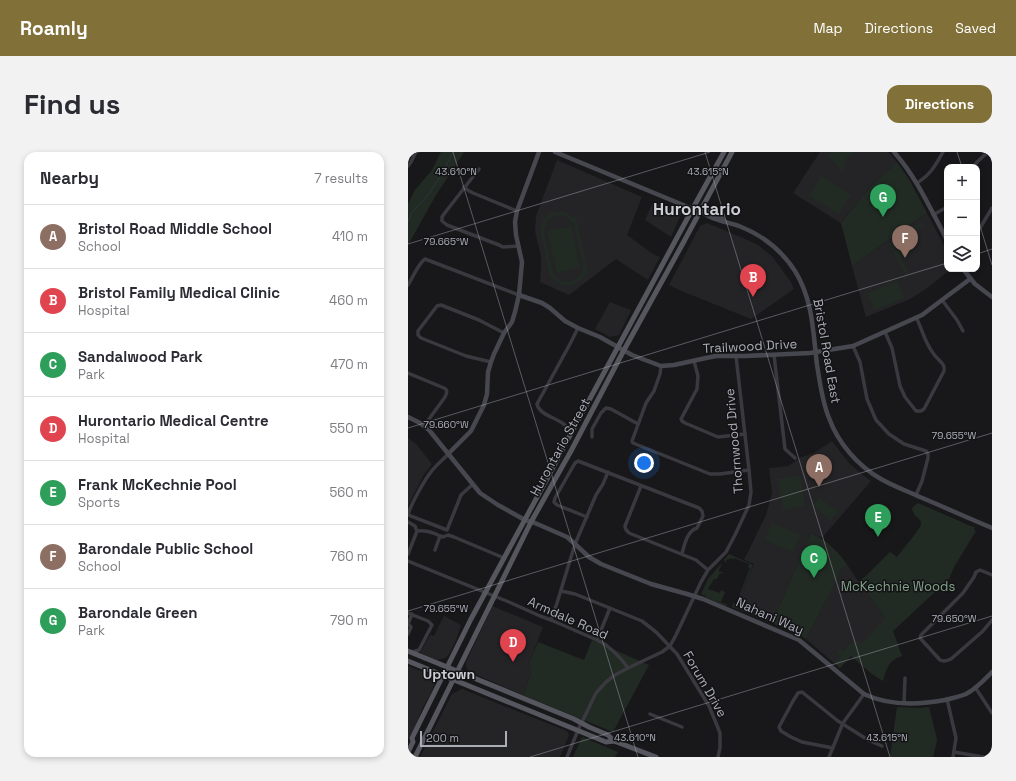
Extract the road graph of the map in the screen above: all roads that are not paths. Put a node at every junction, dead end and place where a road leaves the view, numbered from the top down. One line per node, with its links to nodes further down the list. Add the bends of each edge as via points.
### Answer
1 (416, 152): 10 (street)
2 (539, 152): 18 (street)
3 (556, 152): 14 (street, Bristol Road East)
4 (724, 152): 14 (main road, Hurontario Street)
5 (732, 152): 17 (main road, Hurontario Street)
6 (943, 152): 12 (street, via 927,177)
7 (988, 152): 9 (street)
8 (897, 153): 12 (street)
9 (976, 164)
10 (408, 166)
11 (479, 169): 13 (street)
12 (917, 183): 19 (street)
13 (464, 187): 18 (street); 22 (street, via 442,217 442,221 446,225 499,245)
14 (693, 208): 17 (street, Bristol Road East); 35 (main road, Hurontario Street)
15 (992, 208): 20 (street)
16 (944, 209): 19 (street)
17 (701, 210): 36 (main road, Hurontario Street); 37 (street, Bristol Road East, via 757,235 790,264 803,285 808,300)
18 (517, 211): 22 (street, via 515,229)
19 (934, 215): 21 (street)
20 (980, 228)
21 (945, 236)
22 (518, 246): 26 (street, via 522,262)
23 (965, 272): 24 (street)
24 (970, 279): 27 (street); 28 (street, Trailwood Drive)
25 (408, 285): 26 (street, via 425,259)
26 (519, 295): 30 (street, Trailwood Drive, via 542,303); 33 (street, via 512,322)
27 (992, 297)
28 (942, 300): 29 (street, Trailwood Drive); 31 (street)
29 (916, 318): 32 (street, Trailwood Drive); 32 (street, via 931,352 945,368 921,411 916,410 905,397)
30 (578, 328): 35 (street, Trailwood Drive); 47 (street, via 537,404 546,414)
31 (963, 331)
32 (885, 332): 34 (street, Trailwood Drive)
33 (504, 333): 41 (street); 41 (street, via 441,305 437,306 418,332 421,338 466,356)
34 (853, 346): 37 (street, Trailwood Drive); 58 (street, via 860,362 867,399 876,420 889,434 904,444 928,454)
35 (618, 347): 36 (street, Trailwood Drive); 45 (main road, Hurontario Street)
36 (624, 350): 42 (street, Trailwood Drive); 62 (main road, Hurontario Street)
37 (816, 352): 38 (street, Trailwood Drive); 58 (street, Bristol Road East, via 825,409 846,448 872,473)
38 (774, 355): 39 (street, Trailwood Drive); 53 (street, via 785,448)
39 (736, 356): 40 (street, Trailwood Drive, via 716,356); 49 (street, Thornwood Drive)
40 (694, 361): 42 (street, Trailwood Drive); 49 (street, via 698,376 697,389 682,421 718,437)
41 (491, 362): 52 (street, via 484,405 470,431)
42 (661, 366): 46 (street, via 654,391)
43 (408, 373): 48 (street, via 447,390 445,397)
44 (408, 417): 48 (street, Nahani Way)
45 (579, 418): 47 (street); 50 (main road, Hurontario Street)
46 (638, 424): 51 (street, via 606,408 592,429); 54 (street, via 632,441 635,444 710,474)
47 (567, 425): 50 (street)
48 (424, 426): 52 (street, Nahani Way)
49 (745, 434): 54 (street, Thornwood Drive)
50 (569, 437): 60 (main road, Hurontario Street)
51 (592, 437)
52 (449, 453): 56 (street, Nahani Way); 56 (street, via 430,473 408,515 447,530 461,495)
53 (794, 458)
54 (749, 470): 72 (street, Thornwood Drive, via 749,505 726,552)
55 (608, 472): 57 (street); 59 (street); 59 (street, via 577,462 554,499 557,505)
56 (473, 484): 60 (street, Nahani Way, via 488,499)
57 (641, 486): 68 (street, via 625,526 626,531); 68 (street, via 702,511 699,526 688,535)
58 (916, 496): 63 (street, Bristol Road East)
59 (587, 517): 66 (street)
60 (524, 520): 62 (street, Nahani Way); 70 (main road, Hurontario Street)
61 (408, 522): 64 (street)
62 (531, 522): 66 (street, Nahani Way, via 562,534); 76 (main road, Hurontario Street)
63 (992, 528)
64 (417, 530): 65 (street); 69 (street)
65 (440, 536): 67 (street); 70 (street, via 454,537)
66 (575, 544): 74 (street); 77 (street, Nahani Way, via 601,564 651,584)
67 (435, 550)
68 (682, 553): 72 (street)
69 (408, 554)
70 (504, 558): 75 (main road, Hurontario Street)
71 (408, 561): 75 (street, Armdale Road)
72 (708, 570): 77 (street, Thornwood Drive)
73 (992, 575): 81 (street, via 980,570 976,572 963,593 920,635 920,638 944,662 951,659)
74 (561, 591): 78 (street, Forum Drive); 80 (street)
75 (485, 593): 76 (street, Armdale Road); 86 (main road, Hurontario Street)
76 (494, 596): 80 (street, Armdale Road); 87 (main road, Hurontario Street)
77 (694, 596): 85 (street, Thornwood Drive); 102 (street, Nahani Way, via 800,640)
78 (610, 608): 84 (street); 85 (street, Forum Drive, via 644,623)
79 (410, 614): 82 (street); 83 (street, via 408,624 411,627); 88 (street, via 432,625 419,650)
80 (551, 620): 84 (street, Armdale Road)
81 (992, 620)
82 (408, 621)
83 (408, 634)
84 (598, 640): 93 (street, Armdale Road, via 606,644)
85 (670, 646): 93 (street); 119 (street, Forum Drive, via 683,662 709,706 720,734)
86 (456, 649): 90 (main road, via 446,661); 92 (main road, Hurontario Street)
87 (467, 651): 94 (main road, Hurontario Street); 99 (main road, via 463,662 465,670)
88 (409, 652): 90 (main road)
89 (408, 661): 91 (main road)
90 (432, 661): 92 (main road)
91 (418, 665): 96 (main road); 101 (main road, via 420,669 432,674 438,682)
92 (447, 667): 94 (main road); 96 (main road, Hurontario Street)
93 (628, 668): 107 (street, via 606,682 596,693)
94 (457, 671): 98 (main road, Hurontario Street); 99 (main road)
95 (992, 672): 100 (street, Nahani Way)
96 (443, 676): 98 (main road); 101 (main road, Hurontario Street)
97 (905, 678): 104 (street)
98 (453, 680): 110 (main road); 116 (main road, Hurontario Street)
99 (482, 682): 107 (main road)
100 (975, 687): 103 (street, Nahani Way, via 961,696); 105 (street)
101 (434, 694): 114 (main road, Hurontario Street, via 412,738 413,742)
102 (864, 694): 104 (street, Nahani Way, via 882,701); 108 (street)
103 (947, 699): 104 (street, Nahani Way); 115 (street, via 956,738)
104 (904, 703)
105 (992, 713)
106 (650, 714): 109 (street)
107 (582, 722): 110 (street); 111 (main road, via 608,735)
108 (843, 723): 112 (street); 113 (street); 113 (street, via 802,692 796,695 779,726 781,731 802,742)
109 (682, 727)
110 (578, 730): 111 (main road, via 606,742); 117 (street)
111 (614, 741): 118 (main road)
112 (882, 746)
113 (833, 748): 120 (street)
114 (408, 752)
115 (954, 752): 121 (street); 122 (street)
116 (415, 757)
117 (567, 757)
118 (656, 757)
119 (718, 757)
120 (829, 757)
121 (953, 757)
122 (984, 757)

